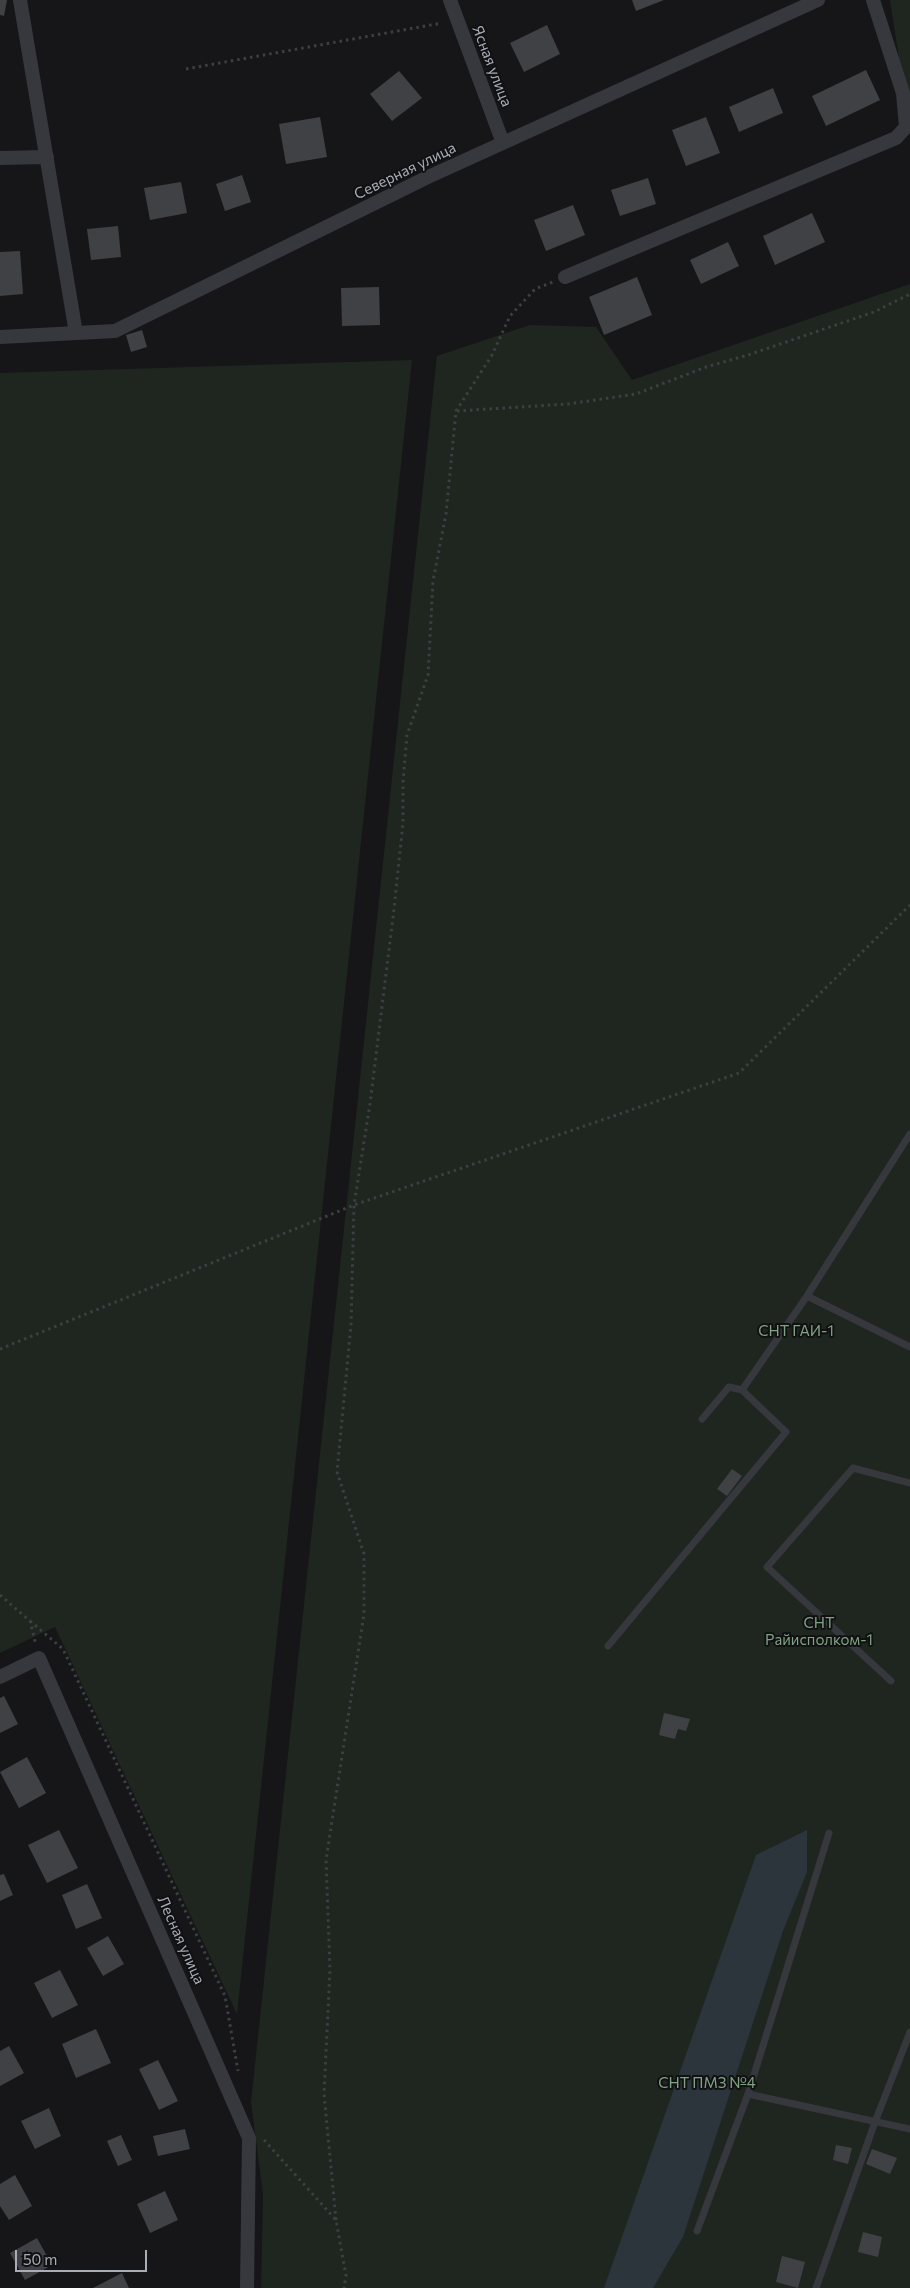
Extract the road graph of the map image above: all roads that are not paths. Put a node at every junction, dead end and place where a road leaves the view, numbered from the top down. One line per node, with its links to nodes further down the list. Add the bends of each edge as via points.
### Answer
1 (20, 0): 7 (street)
2 (450, 0): 5 (street, Ясная улица)
3 (818, 0): 5 (street, Северная улица)
4 (873, 0): 8 (street, via 903,93 906,127 896,138)
5 (503, 143): 9 (street, Северная улица, via 115,330)
6 (0, 158): 7 (street)
7 (47, 158): 9 (street)
8 (565, 277)
9 (76, 333): 10 (street, Северная улица)
10 (0, 337)
11 (910, 1134): 12 (lane)
12 (808, 1296): 13 (lane); 14 (lane)
13 (910, 1348)
14 (742, 1390): 15 (lane, via 729,1388); 17 (lane, via 786,1432)
15 (702, 1418)
16 (910, 1483): 19 (lane, via 853,1468 767,1567)
17 (608, 1646)
18 (0, 1677): 26 (street, Лесная улица, via 39,1658 250,2138)
19 (891, 1681)
20 (829, 1833): 22 (lane)
21 (910, 2032): 23 (lane)
22 (748, 2094): 23 (lane); 25 (lane)
23 (875, 2122): 24 (lane); 27 (lane)
24 (910, 2129)
25 (697, 2231)
26 (247, 2288)
27 (816, 2288)

